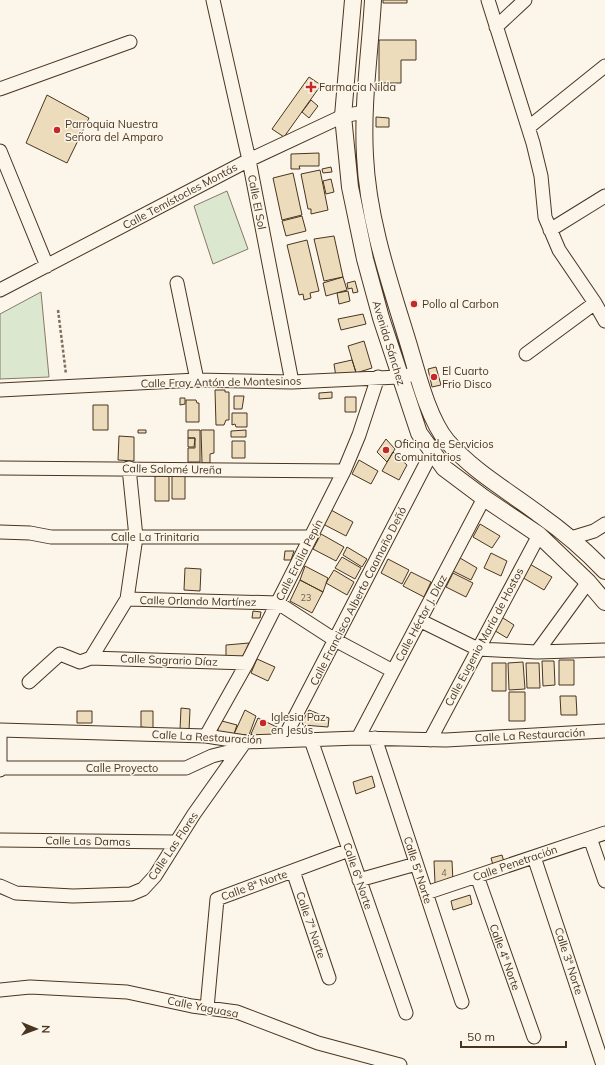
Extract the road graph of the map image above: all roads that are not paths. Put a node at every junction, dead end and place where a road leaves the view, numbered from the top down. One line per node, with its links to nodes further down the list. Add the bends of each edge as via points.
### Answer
1 (213, 0): 14 (street, Calle El Sol)
2 (353, 0): 11 (street, Avenida Sánchez)
3 (373, 0): 10 (street, Avenida Sánchez)
4 (488, 0): 6 (street)
5 (525, 0): 6 (street)
6 (496, 27): 12 (street)
7 (130, 42): 9 (street)
8 (605, 66): 12 (street)
9 (0, 89)
10 (364, 112): 11 (street, Calle Temístocles Montás); 23 (street, Avenida Sánchez, via 367,176 374,223)
11 (343, 116): 14 (street, Calle Temístocles Montás); 25 (street, Avenida Sánchez, via 351,195 379,311)
12 (528, 127): 16 (street, via 541,176 545,217)
13 (0, 151): 17 (street)
14 (249, 160): 17 (street, Calle Temístocles Montás); 27 (street, Calle El Sol)
15 (605, 196): 16 (street)
16 (550, 230): 20 (street, via 559,250)
17 (47, 266): 19 (street, Calle Temístocles Montás)
18 (177, 283): 26 (street)
19 (0, 290)
20 (595, 303): 21 (street); 22 (street)
21 (605, 321)
22 (526, 354)
23 (418, 373): 25 (street, Calle Fray Antón de Montesinos); 39 (street, Avenida Sánchez, via 436,425 462,458)
24 (378, 377): 25 (street, Calle Fray Antón de Montesinos); 27 (street, Calle Fray Antón de Montesinos); 32 (street, Calle Ercilia Pepín)
25 (399, 377): 29 (street, Avenida Sánchez, via 419,433)
26 (197, 380): 27 (street, Calle Fray Antón de Montesinos); 28 (street, Calle Fray Antón de Montesinos)
27 (292, 382)
28 (0, 390)
29 (432, 452): 33 (street, Avenida Sánchez, via 444,468); 46 (street, Calle Francisco Alberto Caamaño Deñó)
30 (0, 468): 31 (street, Calle Salomé Ureña)
31 (129, 468): 32 (street, Calle Salomé Ureña); 37 (street)
32 (344, 471): 38 (street, Calle Ercilia Pepín)
33 (484, 498): 36 (street, Avenida Sánchez); 45 (street, Calle Héctor J. Díaz)
34 (605, 524): 39 (street, via 594,531)
35 (0, 532): 37 (street, Calle La Trinitaria, via 51,537)
36 (539, 535): 41 (street, Avenida Sánchez); 47 (street, Calle Eugenio María de Hostos)
37 (136, 537): 38 (street, Calle La Trinitaria); 42 (street)
38 (311, 537): 43 (street, Calle Ercilia Pepín)
39 (571, 538): 40 (street, Avenida Sánchez)
40 (605, 571)
41 (588, 582): 44 (street, Avenida Sánchez); 49 (street)
42 (127, 599): 43 (street, Calle Orlando Martínez); 50 (street)
43 (278, 602): 46 (street); 51 (street, Calle Ercilia Pepín)
44 (605, 602)
45 (421, 621): 47 (street); 52 (street, Calle Héctor J. Díaz)
46 (335, 640): 52 (street); 59 (street, Calle Francisco Alberto Caamaño Deñó)
47 (478, 649): 49 (street); 61 (street, Calle Eugenio María de Hostos)
48 (605, 650): 49 (street)
49 (537, 652)
50 (91, 658): 51 (street, Calle Sagrario Díaz); 53 (street, Calle Sagrario Díaz, via 80,662 63,653 60,654)
51 (247, 663): 56 (street, Calle Ercilia Pepín)
52 (393, 671): 57 (street, Calle Héctor J. Díaz)
53 (29, 682)
54 (0, 730): 56 (street, Calle La Restauración); 63 (street)
55 (605, 731): 61 (street, Calle La Restauración)
56 (206, 736): 62 (street, Calle La Restauración)
57 (358, 738): 58 (street, Calle La Restauración); 60 (street, Calle La Restauración)
58 (375, 738): 61 (street, Calle La Restauración); 70 (street, Calle 5ª Norte)
59 (283, 740): 60 (street, Calle La Restauración); 62 (street, Calle La Restauración)
60 (311, 740): 68 (street, Calle 6ª Norte)
61 (430, 740)
62 (243, 746): 63 (street, Calle Proyecto, via 186,768); 67 (street, Calle Las Flores)
63 (0, 769)
64 (605, 833): 65 (street, Calle Penetración)
65 (590, 838): 69 (street, Calle Penetración); 74 (street)
66 (0, 840): 67 (street, Calle Las Damas)
67 (176, 842): 75 (street, Calle Las Flores, via 155,876 143,889 130,894 73,896 16,892)
68 (349, 850): 71 (street, Calle 8ª Norte); 73 (street, Calle 6ª Norte)
69 (534, 857): 72 (street, Calle Penetración); 84 (street, Calle 3ª Norte)
70 (416, 864): 73 (street); 76 (street, Calle 5ª Norte)
71 (292, 871): 77 (street, Calle 7ª Norte); 80 (street, Calle 8ª Norte, via 217,899)
72 (477, 876): 76 (street, Calle Penetración); 82 (street, Calle 4ª Norte)
73 (359, 880): 81 (street, Calle 6ª Norte)
74 (605, 881)
75 (0, 886)
76 (426, 893): 79 (street, Calle 5ª Norte)
77 (329, 978)
78 (0, 990): 80 (street, Calle Yaguasa, via 30,987 127,992)
79 (462, 1002)
80 (207, 1008): 83 (street, Calle Yaguasa, via 237,1012 318,1043)
81 (406, 1013)
82 (534, 1037)
83 (400, 1065)
84 (603, 1065)

